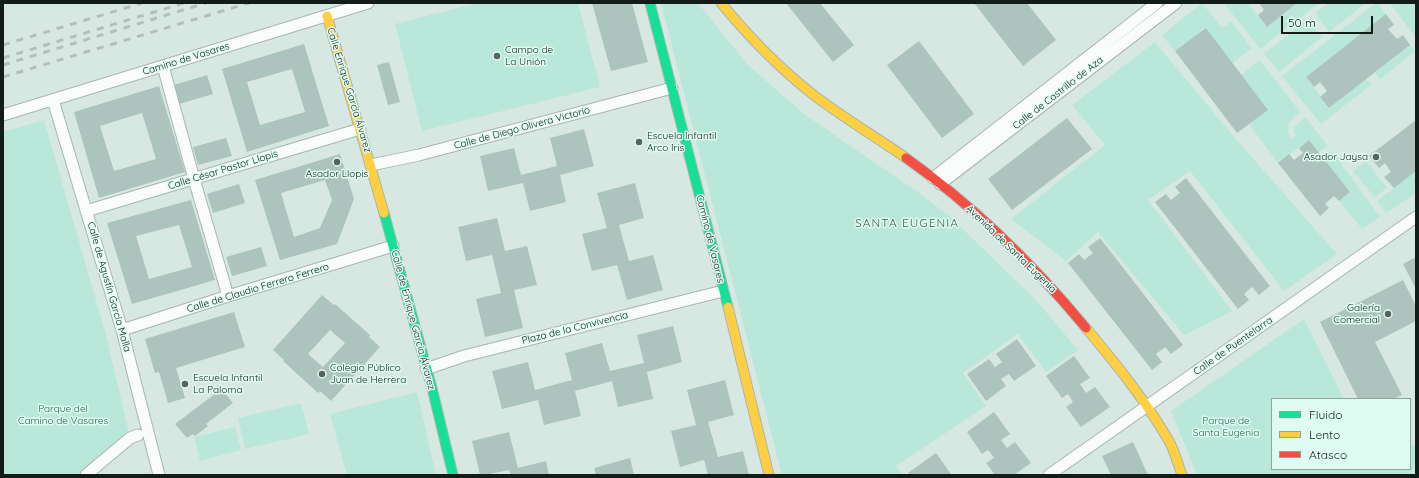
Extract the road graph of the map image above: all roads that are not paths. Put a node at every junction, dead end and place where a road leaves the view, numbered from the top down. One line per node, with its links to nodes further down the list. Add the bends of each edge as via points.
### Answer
1 (368, 3): 6 (street, Camino de Vasares)
2 (650, 3): 8 (street, Camino de Vasares)
3 (721, 3): 14 (street, Avenida de Santa Eugenia, via 760,47 823,102)
4 (1157, 3): 14 (street, Calle de Castrillo de Aza)
5 (1176, 3): 14 (street, Calle de Castrillo de Aza)
6 (327, 16): 7 (street, Camino de Vasares); 11 (street, Calle Enrique García Álvarez)
7 (163, 66): 9 (street, Camino de Vasares); 13 (street)
8 (672, 88): 12 (street, Calle de Diego Olivera Victorio, via 419,155); 18 (street, Camino de Vasares)
9 (53, 100): 10 (street, Camino de Vasares); 15 (street, Calle de Agustín García Malla)
10 (3, 114)
11 (360, 129): 12 (street, Calle Enrique García Álvarez); 13 (street, Calle César Pastor Llopis)
12 (371, 165): 17 (street, Calle de Enrique García Álvarez)
13 (194, 179): 15 (street, Calle César Pastor Llopis); 19 (street)
14 (936, 181): 22 (street, Avenida de Santa Eugenia, via 974,211 1061,297)
15 (86, 211): 20 (street, Calle de Agustín García Malla)
16 (1416, 217): 22 (street, Calle de Puentelarra)
17 (393, 246): 19 (street, Calle de Claudio Ferrero Ferrero); 21 (street, Calle de Enrique García Álvarez)
18 (724, 291): 21 (street, Plaza de la Convivencia, via 464,356); 27 (street, Camino de Vasares)
19 (228, 296): 20 (street, Calle de Claudio Ferrero Ferrero)
20 (122, 330): 25 (street, Calle de Agustín García Malla)
21 (426, 369): 26 (street, Calle de Enrique García Álvarez)
22 (1146, 406): 28 (street, Calle de Puentelarra); 29 (street, Avenida de Santa Eugenia, via 1170,445)
23 (138, 435): 24 (street, via 130,438)
24 (86, 475)
25 (159, 475)
26 (452, 475)
27 (769, 475)
28 (1049, 475)
29 (1182, 475)

